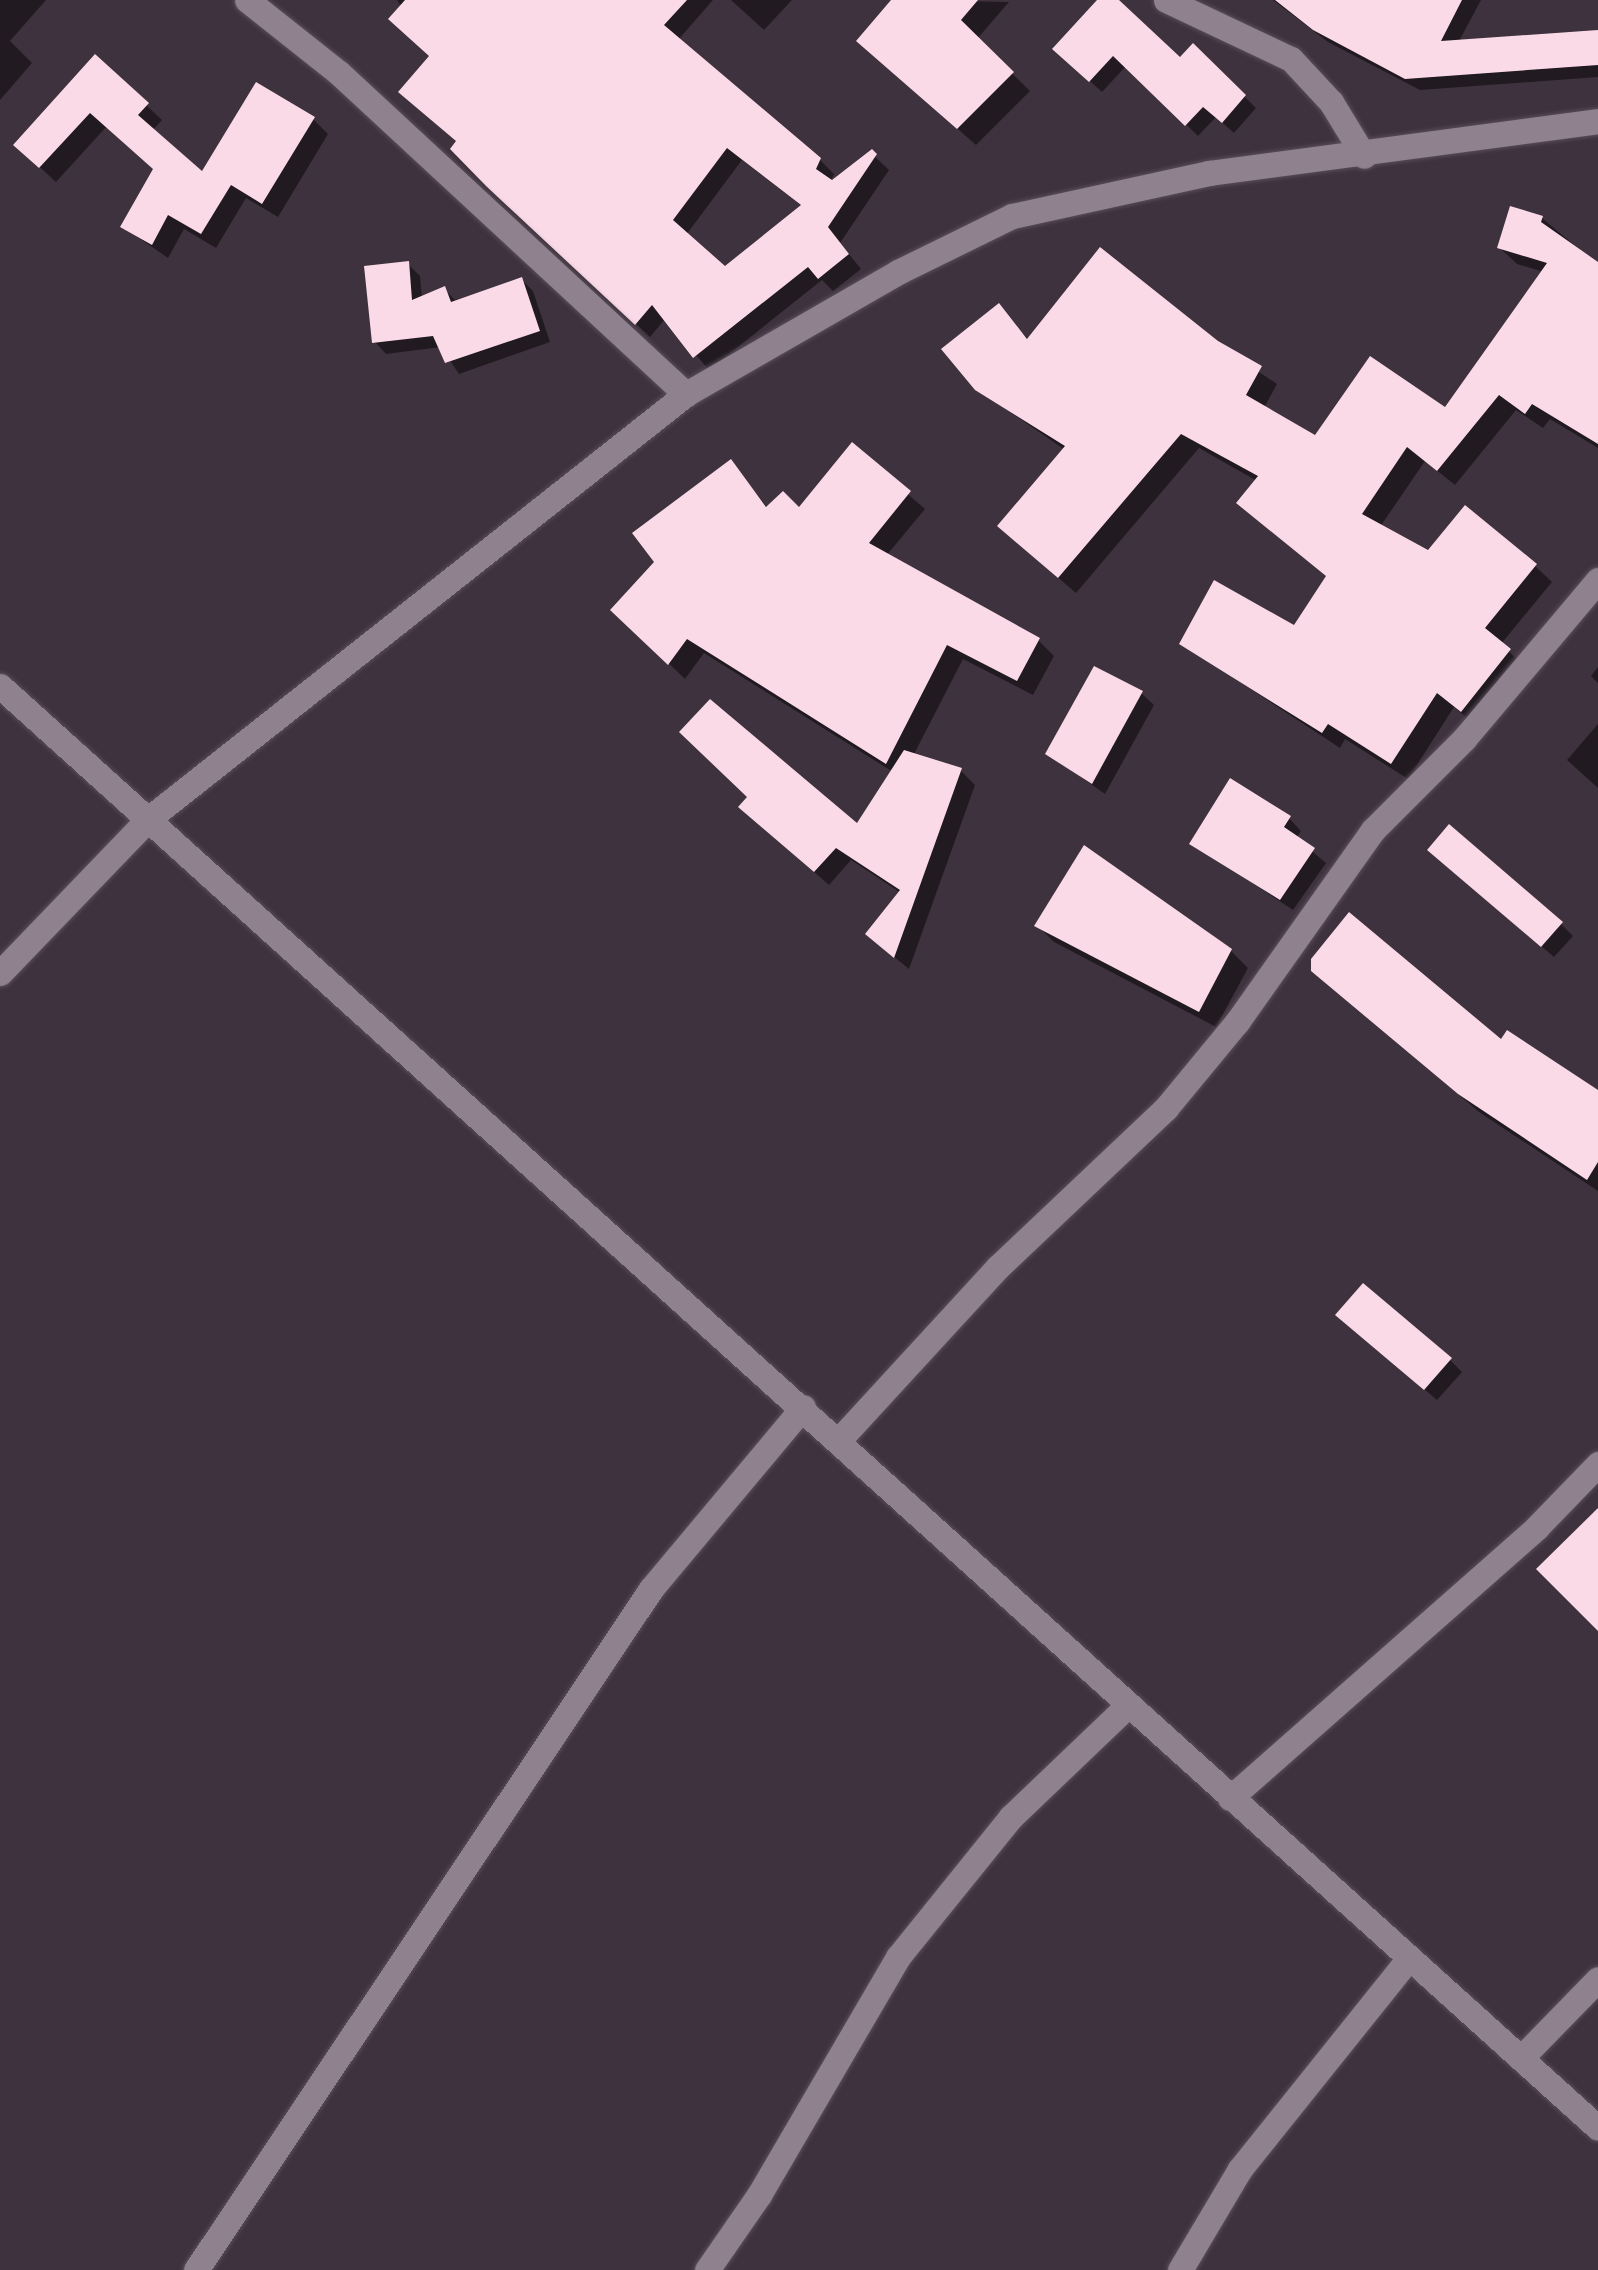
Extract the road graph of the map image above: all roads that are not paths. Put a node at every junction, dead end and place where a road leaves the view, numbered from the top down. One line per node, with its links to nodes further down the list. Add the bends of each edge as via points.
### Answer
1 (247, 0): 5 (street, via 339,73)
2 (1166, 0): 4 (street, via 1291,59 1331,102)
3 (1598, 121): 4 (street, via 1417,142)
4 (1364, 156): 5 (street, via 1112,190 1012,216 898,272)
5 (686, 394): 8 (street)
6 (1598, 580): 11 (street, via 1464,740 1373,830 1238,1022 1166,1108 998,1267)
7 (0, 686): 8 (street)
8 (147, 820): 9 (street); 10 (street)
9 (0, 973)
10 (803, 1407): 11 (street); 19 (street, via 651,1588)
11 (838, 1441): 13 (street)
12 (1598, 1464): 14 (street, via 1537,1527)
13 (1127, 1706): 14 (street); 20 (street, via 1011,1817 898,1957 759,2196)
14 (1230, 1798): 15 (street)
15 (1409, 1958): 17 (street); 21 (street, via 1240,2169)
16 (1598, 1979): 17 (street)
17 (1521, 2058): 18 (street)
18 (1598, 2128)
19 (196, 2270)
20 (708, 2270)
21 (1180, 2270)

